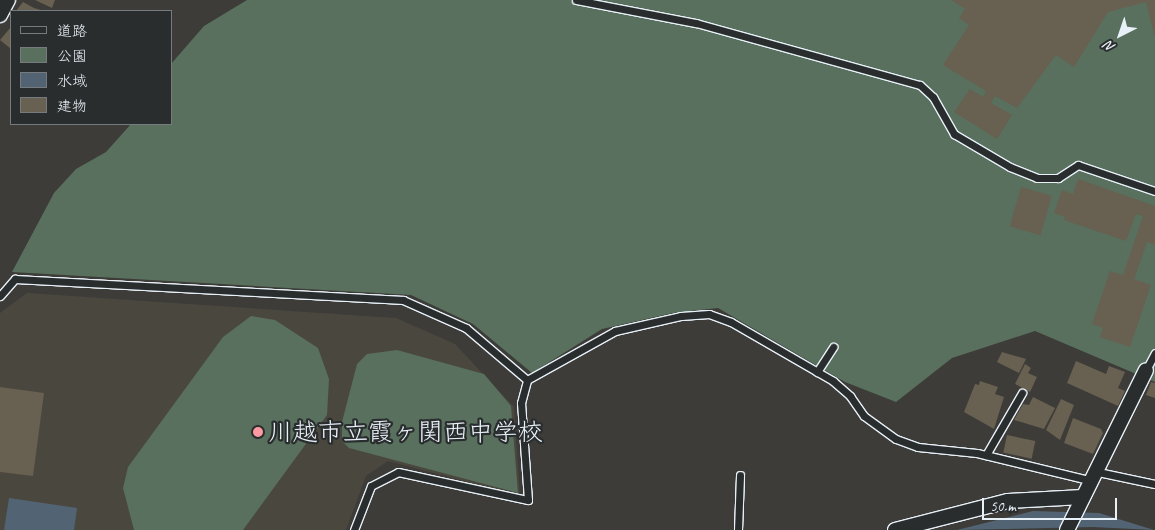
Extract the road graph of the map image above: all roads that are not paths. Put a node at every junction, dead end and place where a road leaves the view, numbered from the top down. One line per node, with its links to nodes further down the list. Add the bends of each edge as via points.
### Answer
1 (8, 0): 3 (street)
2 (576, 0): 4 (lane, via 696,23 920,85 933,98 954,134 1010,168 1037,178 1058,178 1078,165)
3 (0, 15)
4 (1155, 191)
5 (0, 296): 10 (lane, via 15,279 403,300 466,328)
6 (833, 348): 9 (lane)
7 (1155, 353): 8 (lane)
8 (1146, 370): 14 (street)
9 (817, 372): 10 (lane, via 731,322 709,314 681,316 615,331); 12 (lane, via 850,396 864,416 896,439 918,447)
10 (527, 380): 17 (lane, via 520,403 528,500 398,472 371,486)
11 (1022, 393): 12 (lane)
12 (986, 455): 14 (lane)
13 (740, 475): 18 (lane)
14 (1095, 476): 15 (lane); 16 (street)
15 (1155, 484)
16 (1081, 501): 19 (street, via 1008,501); 20 (street)
17 (354, 530)
18 (738, 530)
19 (895, 530)
20 (1067, 530)

